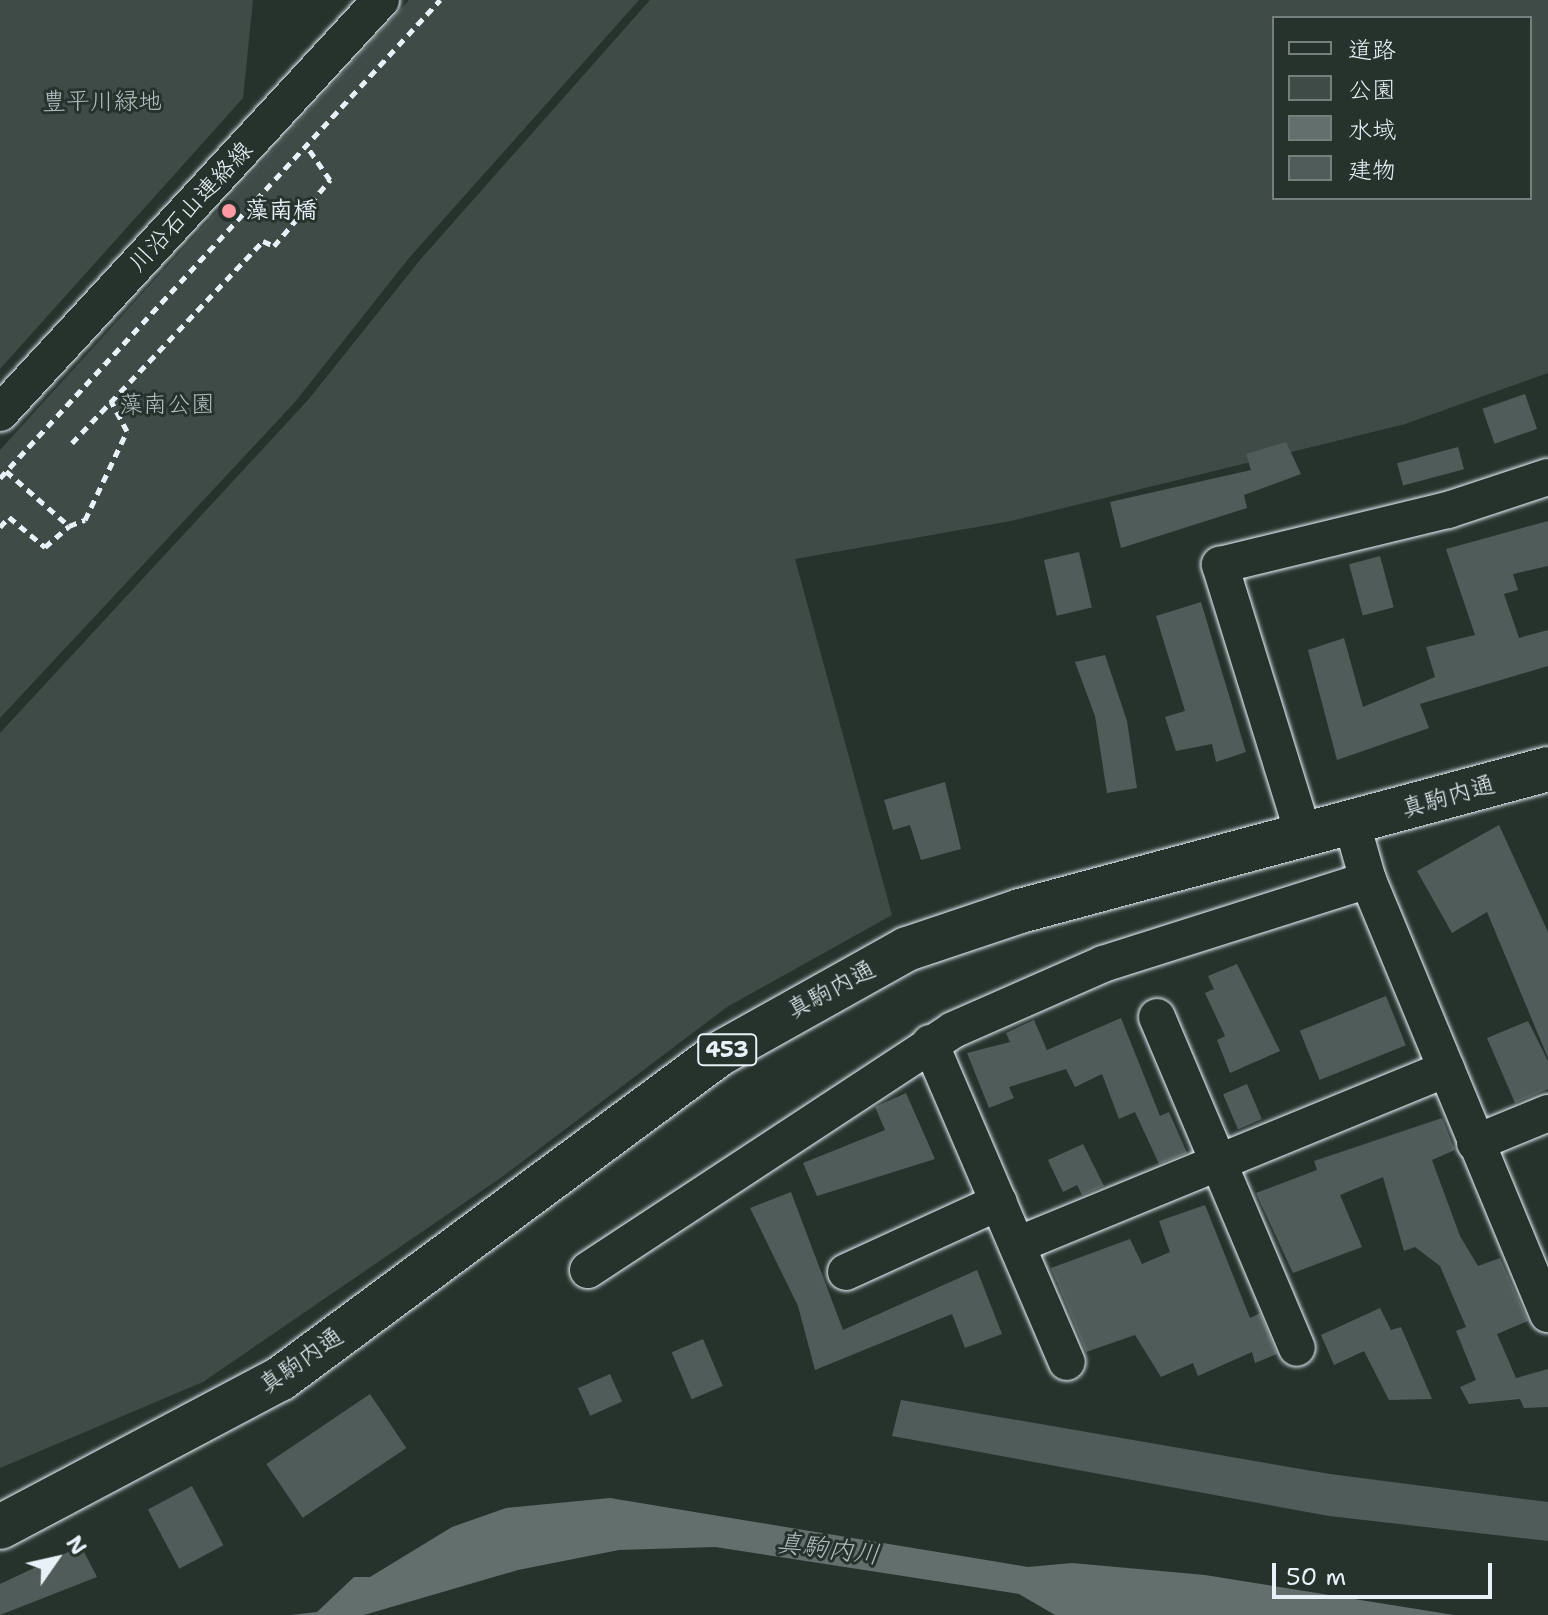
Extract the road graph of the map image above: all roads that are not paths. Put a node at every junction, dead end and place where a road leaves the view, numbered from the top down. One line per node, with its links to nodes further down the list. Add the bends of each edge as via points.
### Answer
1 (381, 0): 2 (street, 川沿石山連絡線)
2 (0, 413)
3 (1548, 477): 6 (street, via 1448,510 1220,565)
4 (1548, 769): 5 (highway, 真駒内通 / 453)
5 (1352, 824): 6 (highway, 真駒内通 / 453); 7 (street)
6 (1303, 833): 22 (highway, 真駒内通 / 453, via 907,949 806,1001 719,1054 280,1379)
7 (1368, 880): 9 (street, via 1039,987); 10 (street)
8 (1157, 1017): 13 (street)
9 (930, 1043): 14 (street); 16 (street)
10 (1446, 1069): 12 (street); 13 (street)
11 (1548, 1113): 12 (street)
12 (1475, 1143): 18 (street)
13 (1214, 1162): 15 (street); 20 (street)
14 (999, 1202): 15 (street); 17 (street)
15 (1017, 1245): 21 (street)
16 (588, 1270)
17 (846, 1272)
18 (1541, 1276): 19 (street)
19 (1548, 1314)
20 (1297, 1348)
21 (1067, 1362)
22 (0, 1527)

